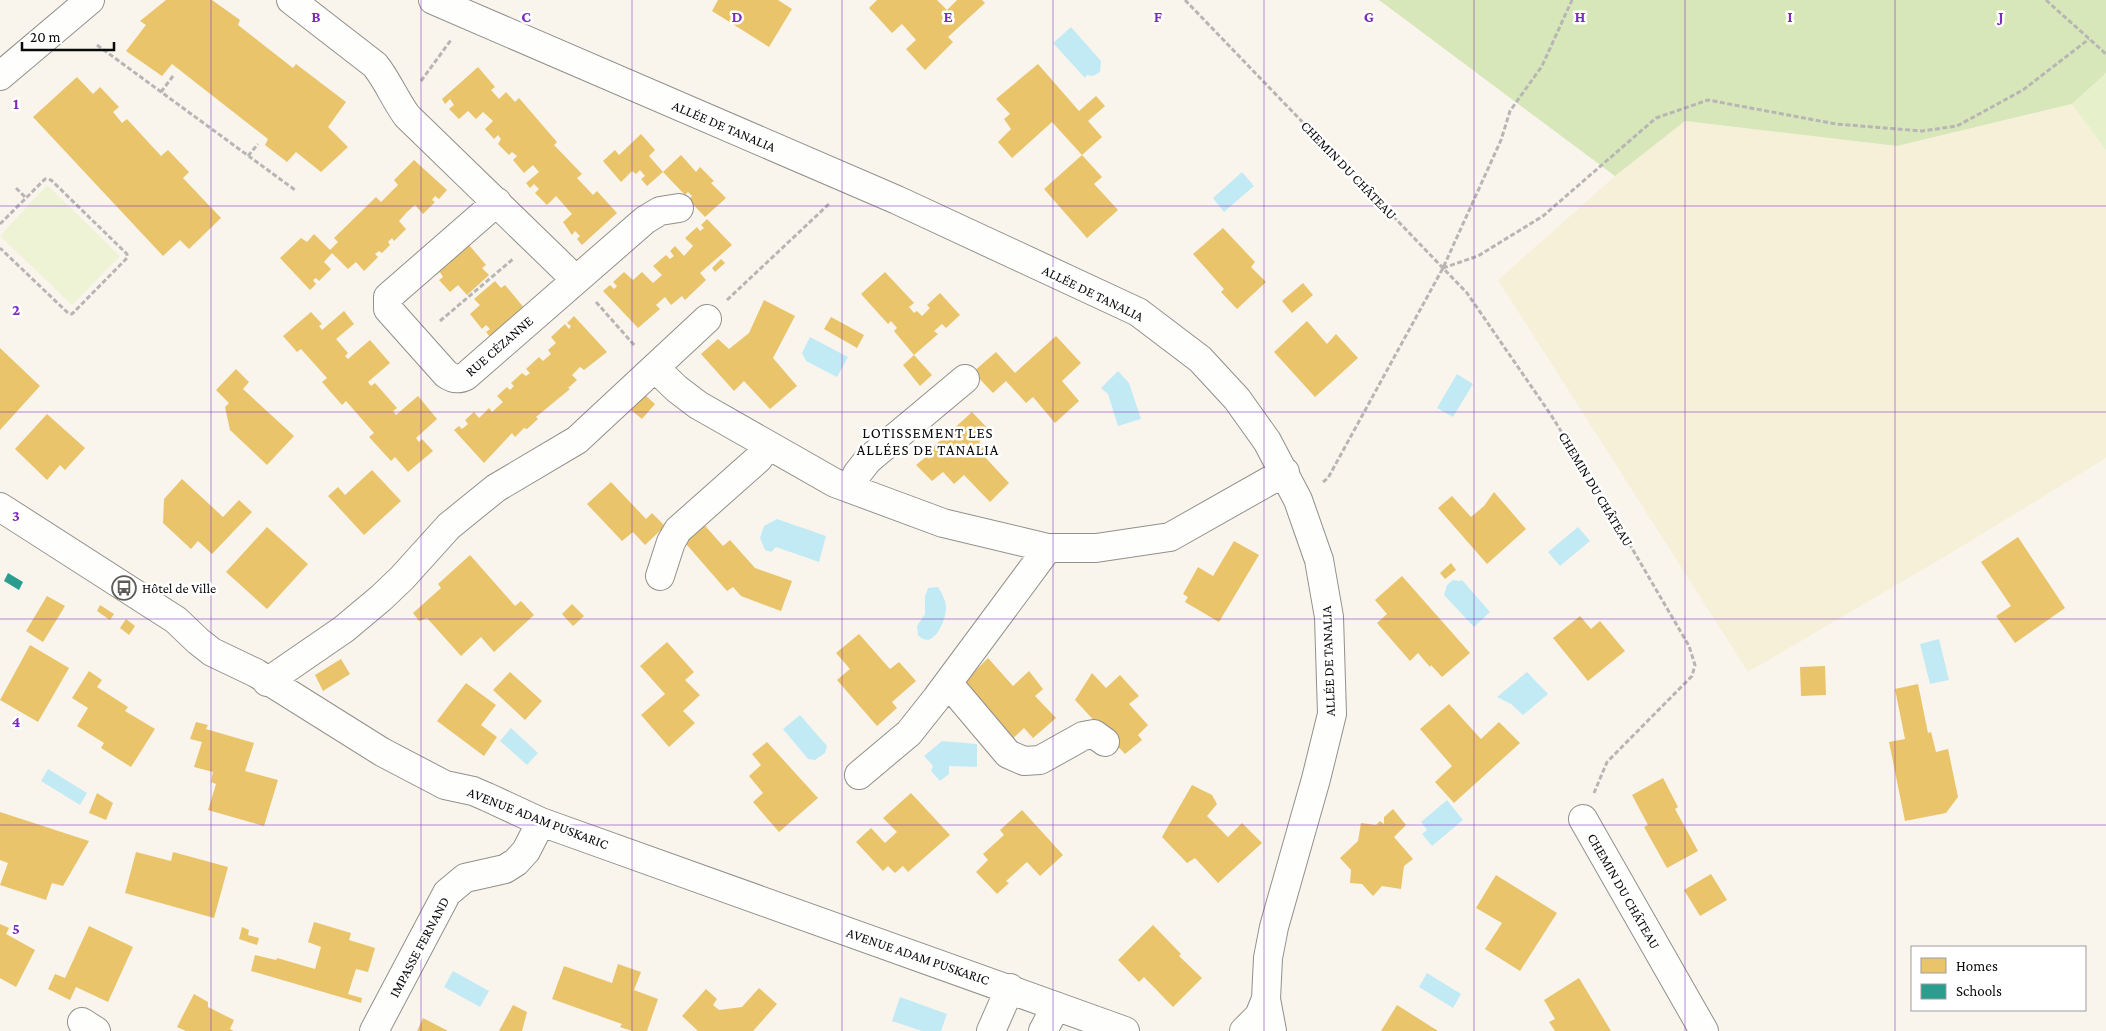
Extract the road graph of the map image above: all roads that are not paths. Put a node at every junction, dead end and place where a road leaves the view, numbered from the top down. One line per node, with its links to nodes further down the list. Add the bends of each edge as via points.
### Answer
1 (90, 0): 4 (street)
2 (292, 0): 5 (street, via 375,65 407,116)
3 (433, 0): 12 (street, ALLÉE DE TANALIA, via 897,200 1138,312 1200,359 1227,388 1267,441)
4 (0, 76)
5 (497, 202): 7 (street); 7 (street, RUE CÉZANNE, via 388,297 388,309 446,374 452,379 460,379)
6 (679, 208): 7 (street, RUE CÉZANNE, via 660,211 645,220)
7 (575, 280)
8 (708, 319): 9 (street)
9 (656, 368): 11 (street, via 698,405); 17 (street, via 577,440 496,488 449,526 402,578 344,629)
10 (965, 379): 13 (street, via 868,460)
11 (768, 445): 13 (street); 16 (street, via 758,460 678,530)
12 (1284, 472): 15 (street, via 1170,537 1096,548); 24 (street, ALLÉE DE TANALIA, via 1298,500 1319,560 1329,617 1332,714 1274,927 1268,958)
13 (851, 489): 15 (street, via 943,523)
14 (0, 507): 17 (street, AVENUE ADAM PUSKARIC, via 176,620 212,652 256,673)
15 (1048, 548): 18 (street)
16 (660, 576)
17 (267, 682): 22 (street, AVENUE ADAM PUSKARIC, via 382,752 445,785 480,794)
18 (948, 683): 19 (street, via 1008,754 1024,761 1040,760 1083,736 1094,734); 20 (street, via 909,733)
19 (1105, 742)
20 (859, 775)
21 (1583, 819): 32 (street, CHEMIN DU CHÂTEAU)
22 (541, 822): 23 (street, AVENUE ADAM PUSKARIC); 26 (street, IMPASSE FERNAND, via 526,851 516,862 505,869 465,878 447,893)
23 (1010, 988): 25 (street, AVENUE ADAM PUSKARIC); 27 (street)
24 (1266, 999): 30 (street, ALLÉE DE TANALIA, via 1259,1016); 31 (street, ALLÉE DE TANALIA)
25 (1056, 1006): 28 (street); 29 (street, AVENUE ADAM PUSKARIC)
26 (374, 1031)
27 (991, 1031)
28 (1043, 1031)
29 (1125, 1031)
30 (1244, 1031)
31 (1272, 1031)
32 (1704, 1031)

